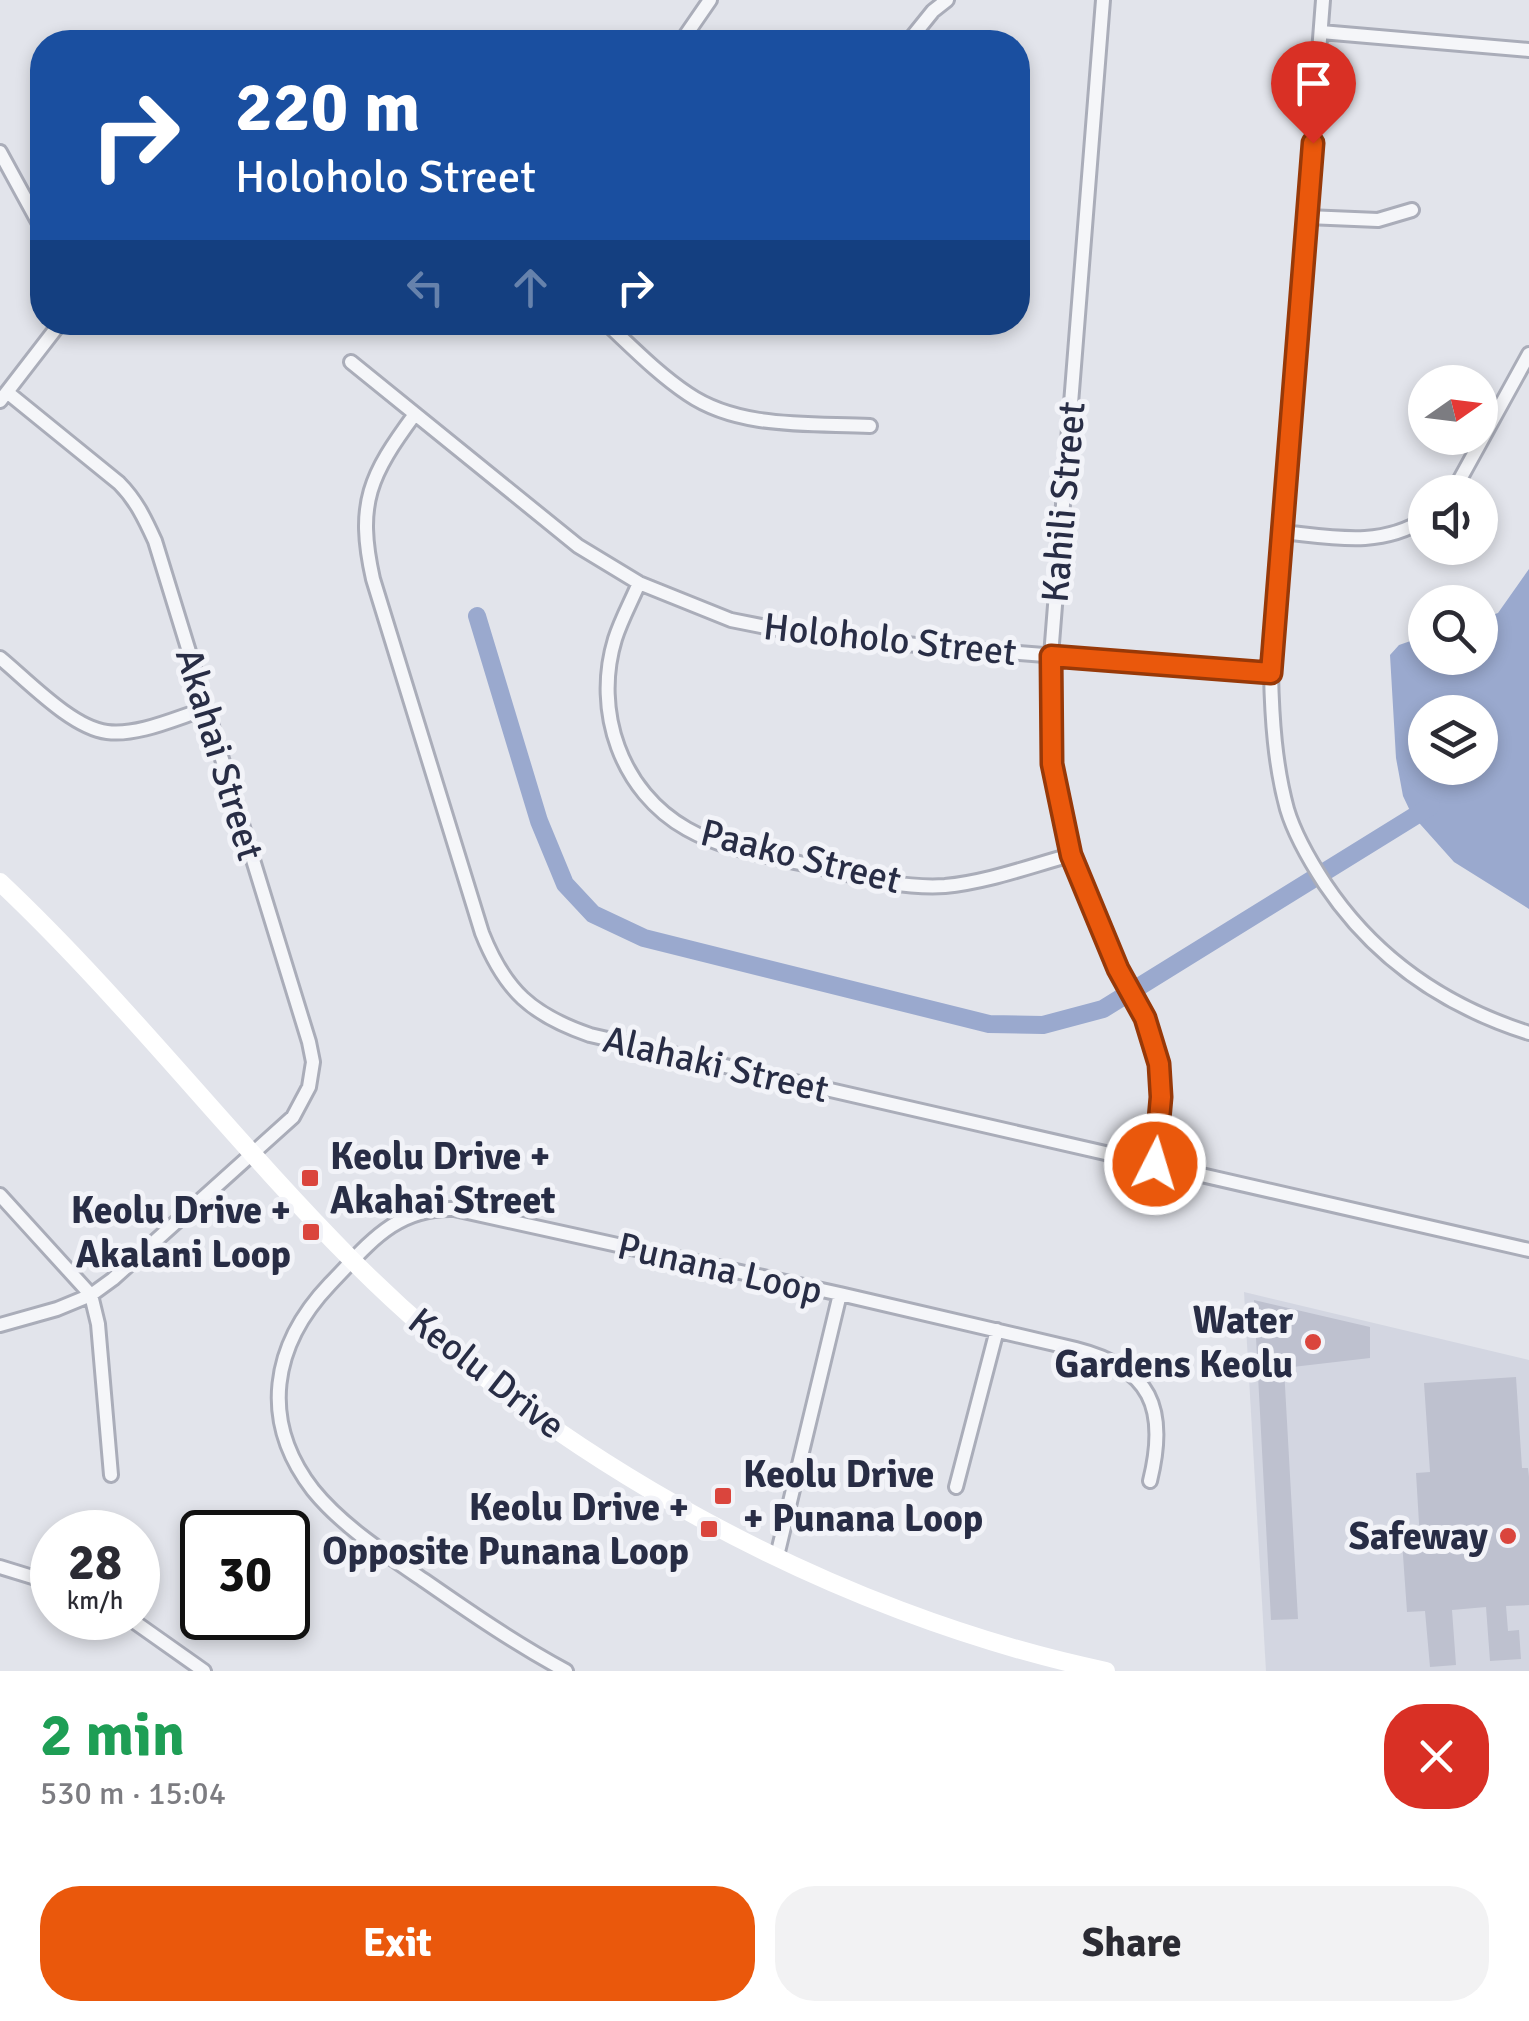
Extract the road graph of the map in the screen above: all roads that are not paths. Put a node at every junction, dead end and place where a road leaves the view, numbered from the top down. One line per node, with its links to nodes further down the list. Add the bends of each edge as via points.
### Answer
1 (710, 0): 5 (street)
2 (947, 0): 6 (street)
3 (1103, 0): 24 (street, Kahili Street)
4 (1323, 0): 7 (street)
5 (689, 30)
6 (918, 30)
7 (1321, 32): 8 (street); 12 (street)
8 (1529, 50)
9 (0, 152): 10 (street)
10 (30, 207)
11 (1412, 210): 12 (street, via 1378,220)
12 (1307, 216): 22 (street)
13 (51, 335): 17 (street)
14 (619, 335): 19 (street, via 668,380 712,407 763,420)
15 (1529, 354): 20 (street)
16 (351, 362): 18 (street, Holoholo Street)
17 (3, 397): 27 (street, Akahai Street, via 134,498 155,541)
18 (415, 414): 23 (street, Holoholo Street, via 578,546); 32 (street, Alahaki Street, via 377,470 365,518 366,548 482,933 494,964 528,1006 590,1035)
19 (870, 426)
20 (1462, 475)
21 (1408, 528): 22 (street, via 1367,540)
22 (1282, 532): 26 (street)
23 (639, 584): 24 (street, Holoholo Street, via 731,620 817,637); 28 (street, Paako Street, via 615,638 608,712 627,770 666,816 724,844 902,886 973,882)
24 (1051, 656): 26 (street, Holoholo Street); 28 (street, Kahili Street, via 1052,764)
25 (0, 658): 27 (street, via 93,729 128,731)
26 (1271, 673): 30 (street, via 1278,766 1288,812 1312,865 1356,926 1393,962 1489,1020)
27 (206, 709): 31 (street, Akahai Street, via 313,1062 302,1105)
28 (1071, 855): 32 (street, Kahili Street, via 1159,1064)
29 (0, 882): 31 (main road, Keolu Drive)
30 (1529, 1033)
31 (253, 1154): 35 (main road, Keolu Drive); 37 (street, Akahai Street)
32 (1155, 1164): 34 (street, Alahaki Street)
33 (0, 1195): 37 (street)
34 (1529, 1250)
35 (352, 1261): 36 (street, Punana Loop, via 398,1220 454,1208); 43 (main road, Keolu Drive, via 551,1427); 48 (street, Punana Loop, via 301,1317 281,1364 281,1418 298,1466 340,1517 409,1570 510,1641)
36 (840, 1294): 39 (street); 43 (street, Punana Loop)
37 (91, 1295): 38 (street, Akahai Street); 40 (street)
38 (0, 1326)
39 (997, 1330): 41 (street, via 1107,1356 1130,1374 1151,1399 1158,1421); 42 (street)
40 (112, 1475)
41 (1150, 1480)
42 (956, 1488)
43 (777, 1556): 49 (main road, Keolu Drive, via 914,1615)
44 (0, 1567): 45 (street)
45 (30, 1576)
46 (160, 1639): 47 (street)
47 (204, 1671)
48 (566, 1671)
49 (1106, 1671)

